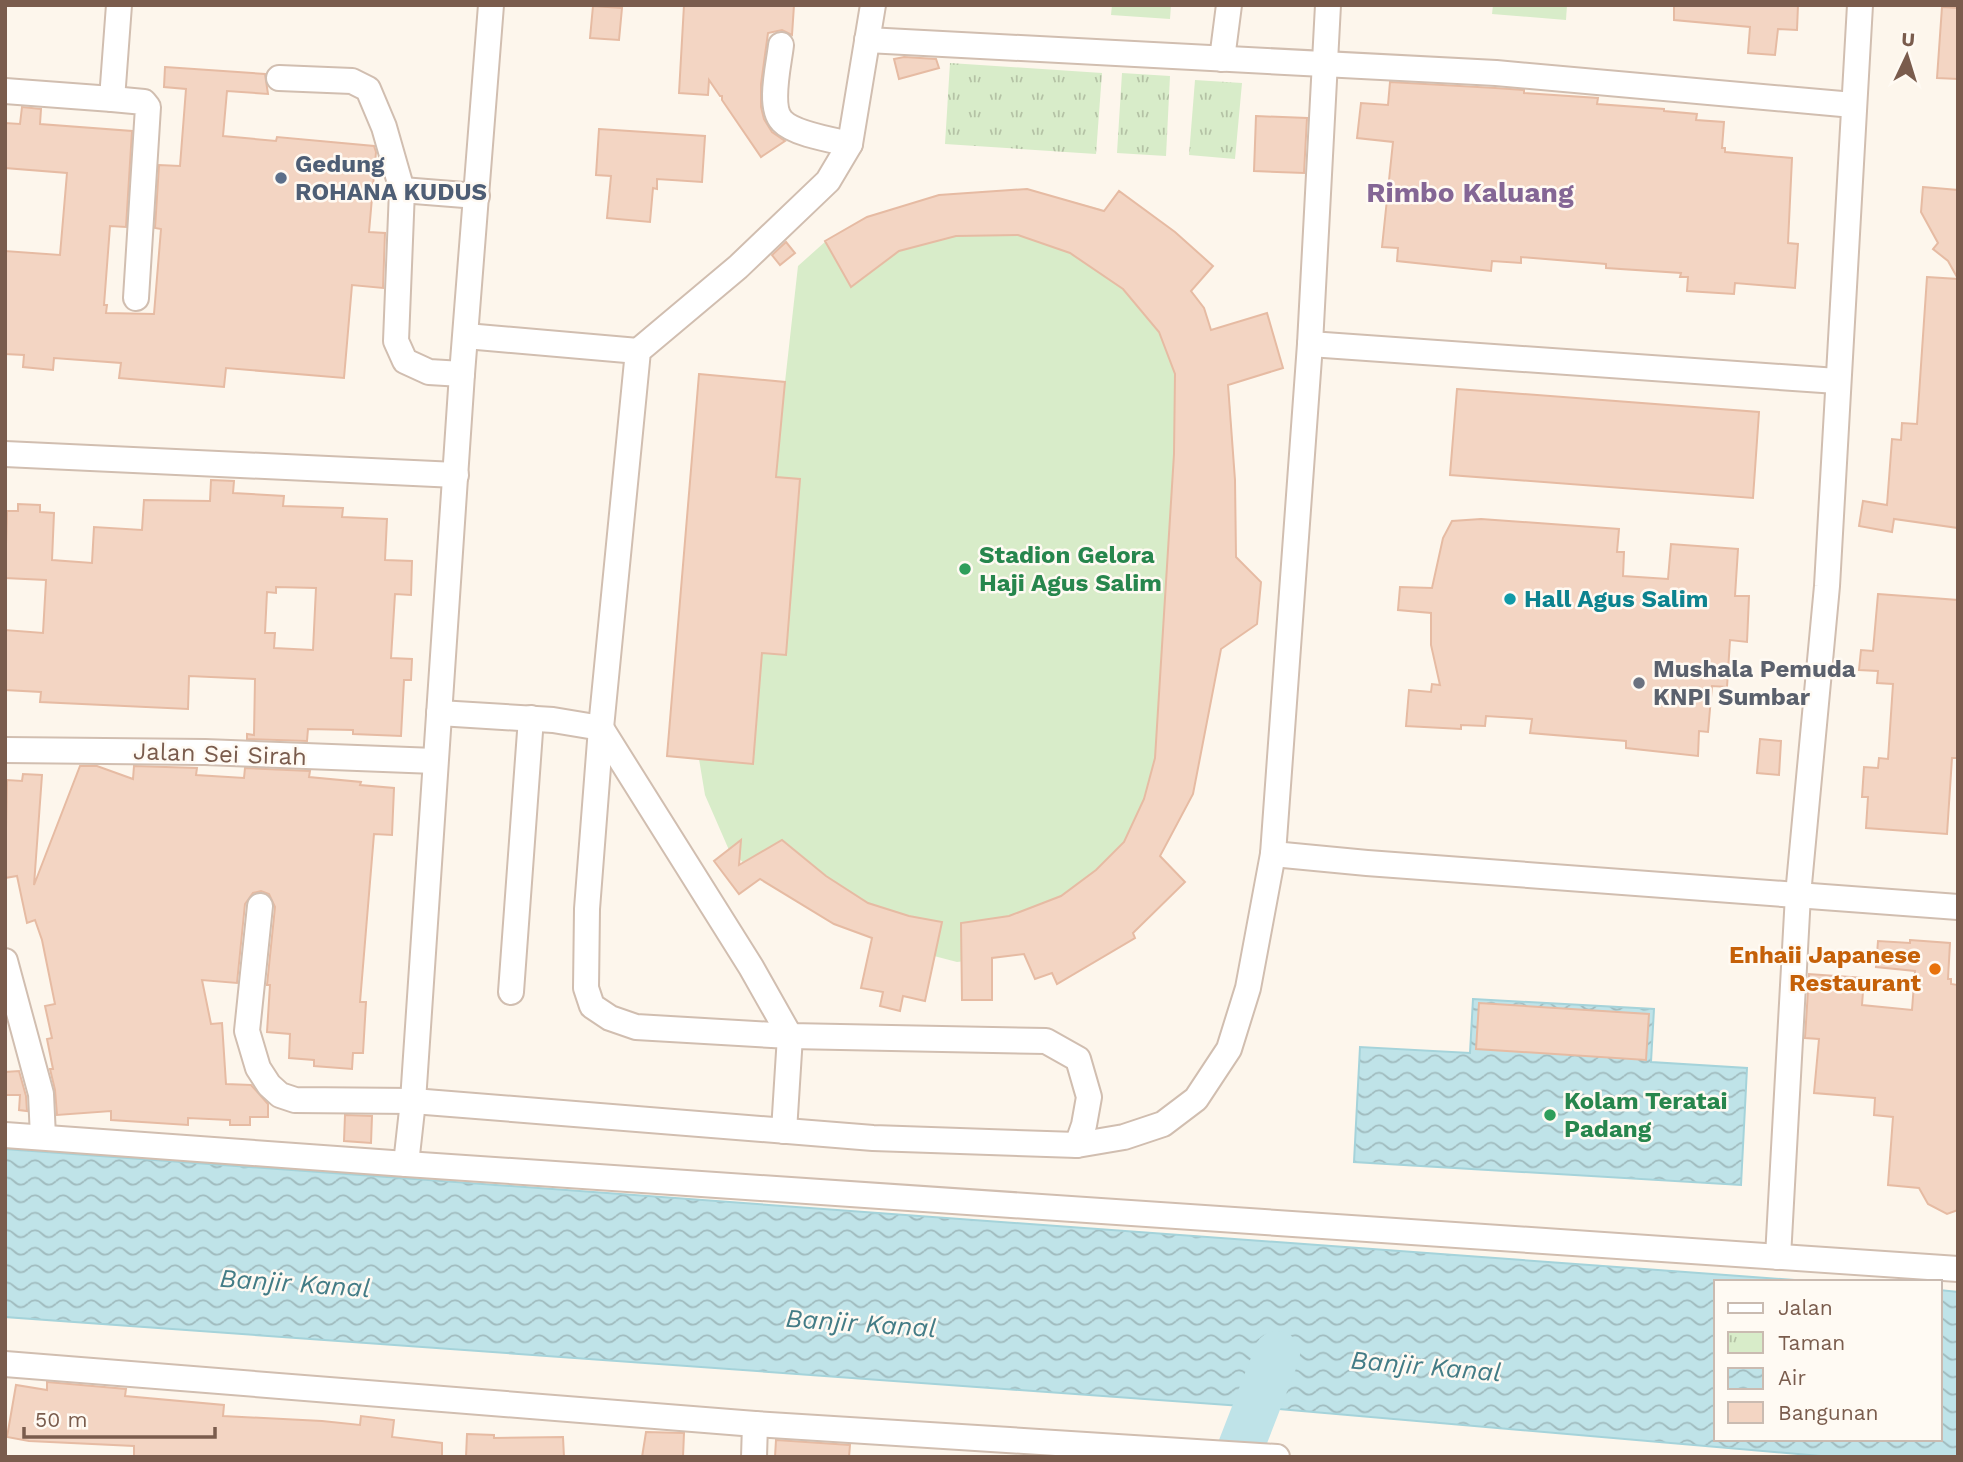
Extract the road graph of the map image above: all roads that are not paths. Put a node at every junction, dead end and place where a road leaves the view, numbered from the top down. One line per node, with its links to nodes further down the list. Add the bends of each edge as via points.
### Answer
1 (119, 5): 13 (street)
2 (491, 5): 17 (street)
3 (873, 5): 7 (street)
4 (1229, 5): 9 (street)
5 (1328, 5): 10 (street)
6 (1860, 5): 14 (street)
7 (867, 40): 9 (street); 15 (street)
8 (781, 45): 15 (street, via 775,97 782,121)
9 (1222, 59): 10 (street)
10 (1323, 63): 14 (street, via 1496,73); 20 (street)
11 (279, 78): 16 (street, via 352,80 368,89)
12 (5, 91): 13 (street)
13 (112, 99): 18 (street, via 144,102 148,107)
14 (1853, 105): 23 (street)
15 (850, 144): 21 (street, via 828,181 738,267)
16 (402, 190): 17 (street); 22 (street, via 396,341 405,362 429,372)
17 (477, 196): 19 (street)
18 (136, 298)
19 (466, 336): 21 (street); 22 (street)
20 (1310, 344): 23 (street); 31 (street)
21 (638, 351): 28 (street)
22 (462, 374): 25 (street)
23 (1837, 381): 32 (street, via 1827,586)
24 (5, 454): 25 (street)
25 (456, 475): 26 (street)
26 (439, 713): 27 (street); 30 (street)
27 (531, 718): 28 (street); 36 (street)
28 (601, 728): 37 (street); 37 (street, via 587,909 586,988 592,1006 636,1027)
29 (5, 750): 30 (street, Jalan Sei Sirah)
30 (435, 761): 38 (street)
31 (1273, 854): 32 (street); 42 (street, via 1248,988 1229,1049 1196,1099 1163,1124)
32 (1798, 895): 34 (street); 44 (street)
33 (260, 906): 38 (street, via 238,1035 269,1085 295,1100)
34 (1958, 907)
35 (5, 961): 41 (street, via 41,1094)
36 (511, 992)
37 (790, 1036): 39 (street); 42 (street, via 1046,1041 1077,1059 1089,1097)
38 (413, 1101): 39 (street); 43 (street)
39 (784, 1131): 42 (street)
40 (5, 1135): 41 (street)
41 (43, 1137): 43 (street)
42 (1077, 1145)
43 (406, 1164): 44 (street)
44 (1778, 1257): 45 (street)
45 (1958, 1269)
46 (5, 1364): 47 (street)
47 (755, 1424): 48 (street); 49 (street)
48 (1266, 1456): 50 (street)
49 (754, 1457)
50 (1277, 1457)

